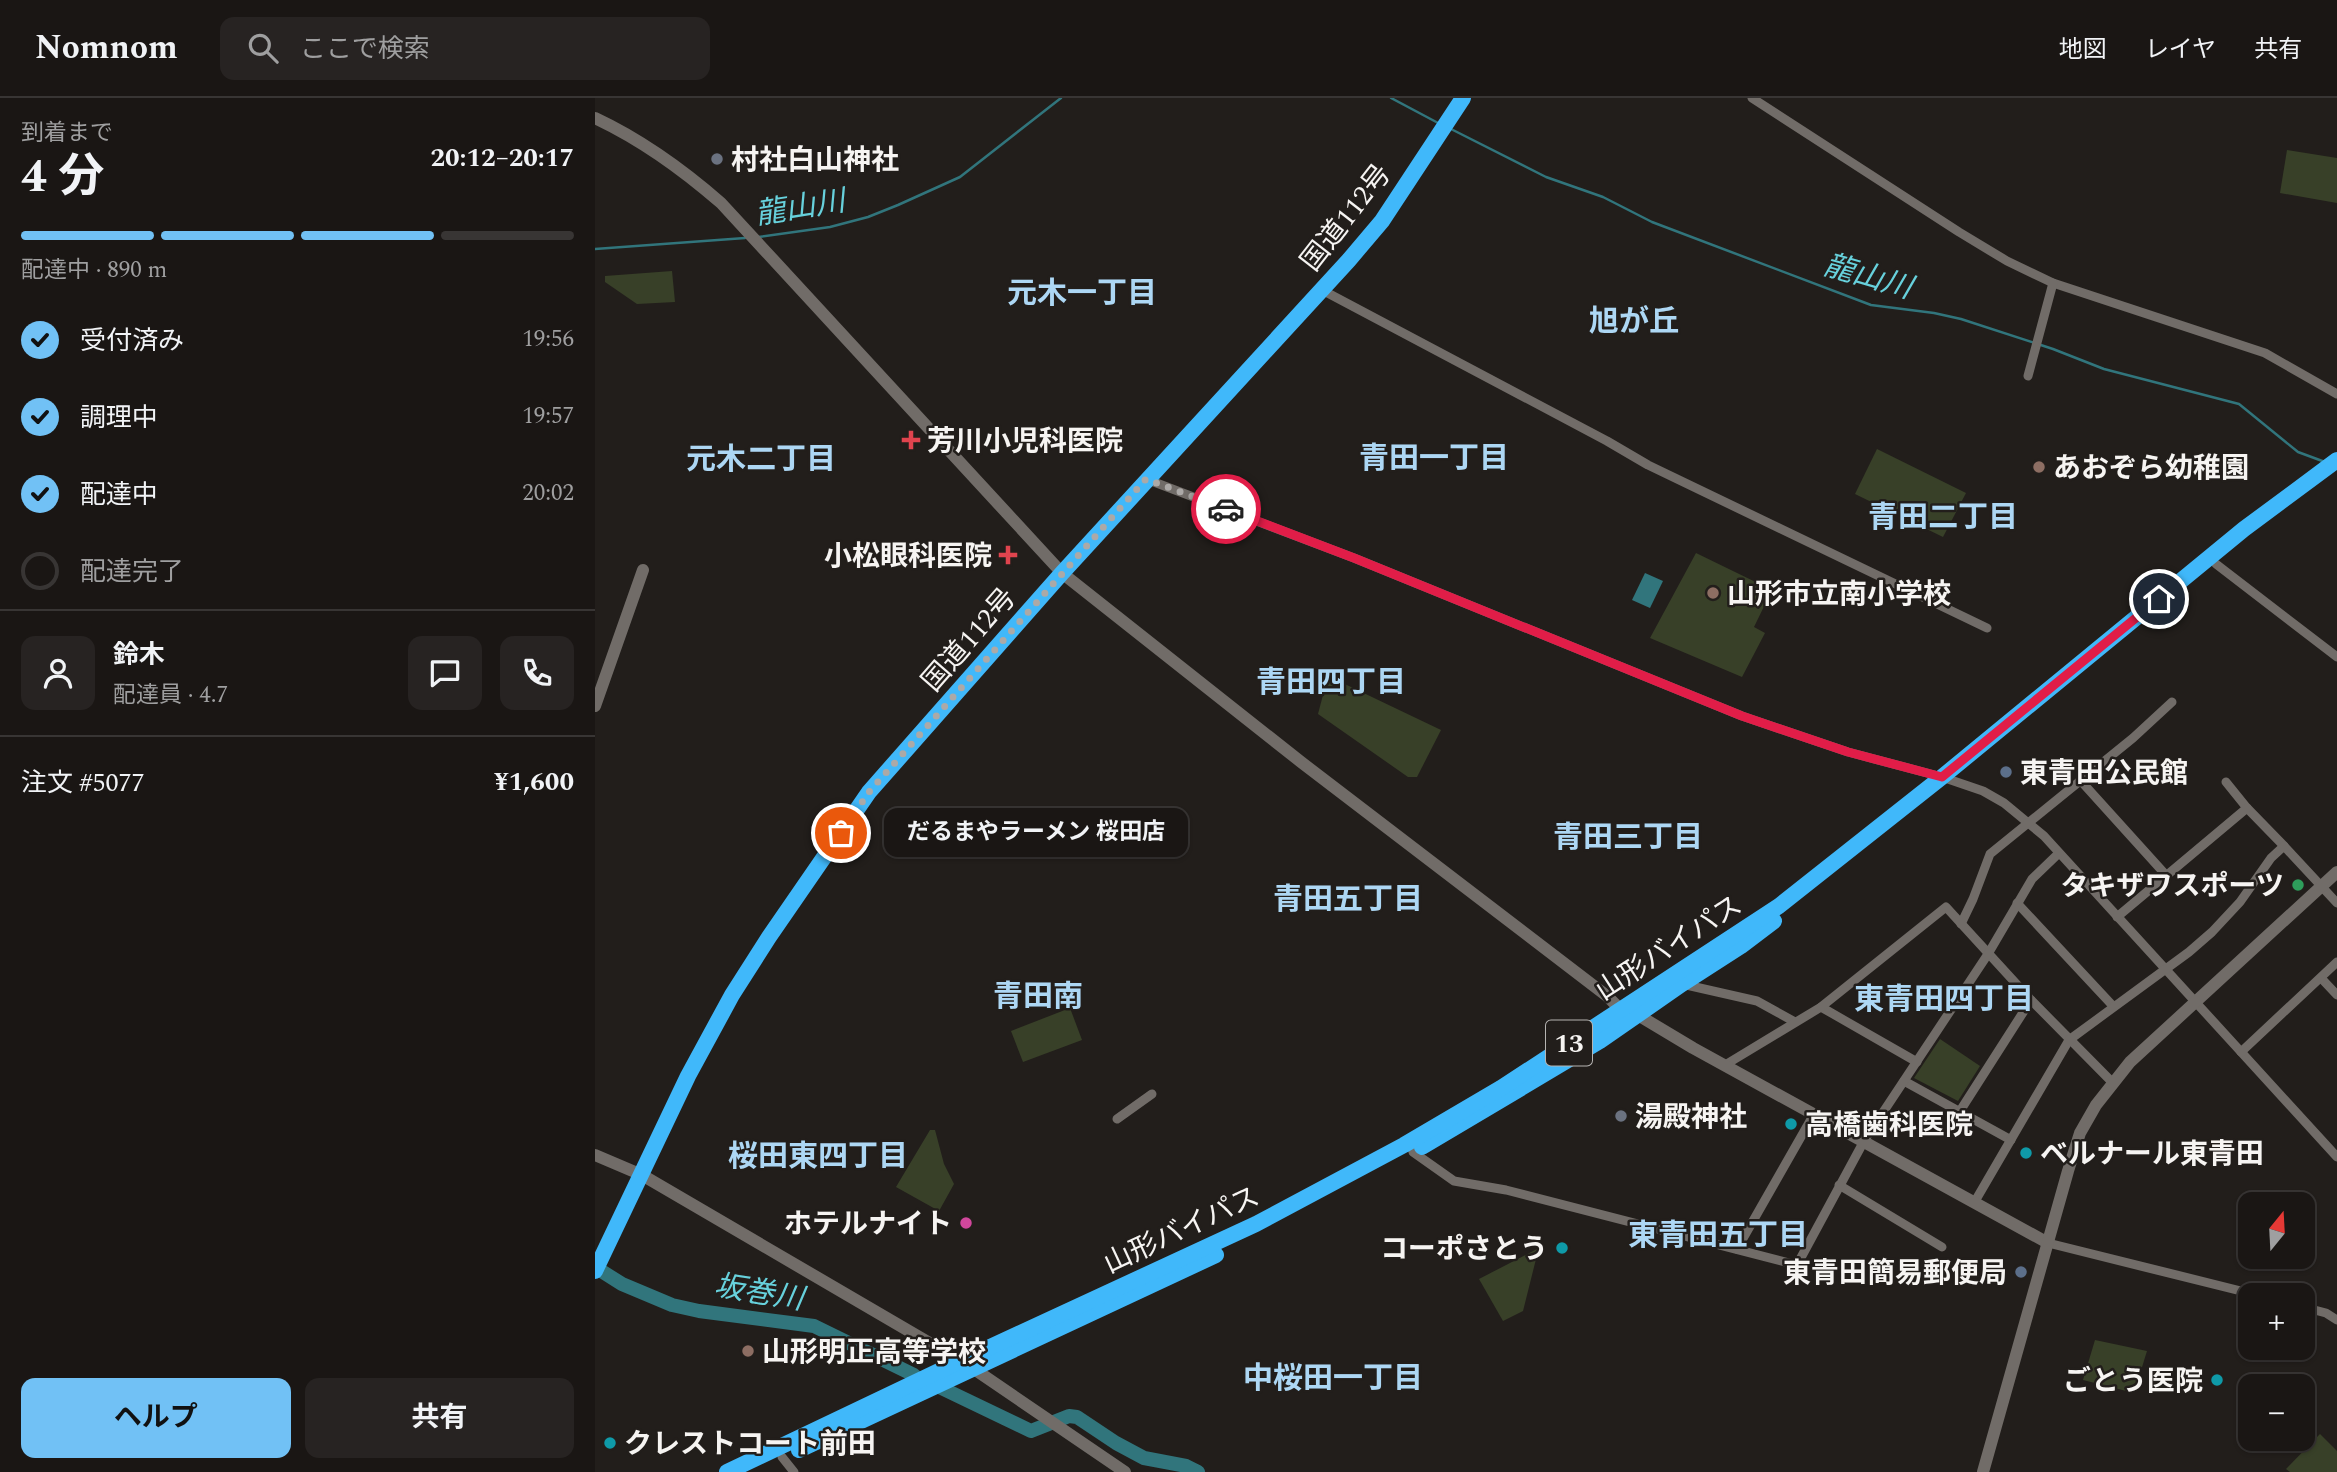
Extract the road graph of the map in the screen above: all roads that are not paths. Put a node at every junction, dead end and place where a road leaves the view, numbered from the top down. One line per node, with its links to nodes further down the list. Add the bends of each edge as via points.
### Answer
1 (1463, 98): 5 (highway, 国道112号, via 1381,221)
2 (1752, 98): 4 (street, via 1959,232)
3 (595, 118): 13 (street, via 667,159 721,204)
4 (2053, 283): 6 (street); 7 (street, via 2248,347)
5 (1322, 290): 10 (highway, 国道112号); 14 (street, via 1658,470)
6 (2028, 376)
7 (2337, 394)
8 (2337, 460): 9 (highway, 山形バイパス / 13)
9 (2329, 474): 11 (highway, 山形バイパス / 13); 18 (highway, 山形バイパス / 13, via 2244,529)
10 (1146, 479): 13 (highway, 国道112号); 18 (street, via 1742,716)
11 (2216, 564): 15 (street); 18 (highway, 山形バイパス / 13)
12 (643, 570): 17 (street)
13 (1062, 573): 42 (street); 60 (highway, 国道112号, via 869,792 732,995)
14 (1987, 628)
15 (2337, 657)
16 (2172, 702): 19 (street)
17 (595, 706)
18 (1947, 780): 22 (street, via 1983,791); 36 (highway, 山形バイパス / 13, via 1815,891); 42 (highway, 山形バイパス / 13, via 1779,906)
19 (2080, 780): 22 (street); 26 (street)
20 (2226, 782): 21 (street)
21 (2247, 808): 23 (street); 26 (street)
22 (2030, 822): 24 (street); 31 (street, via 1990,854)
23 (2284, 846): 27 (street); 34 (street, via 2212,932)
24 (2059, 853): 28 (street, via 2032,879); 30 (street)
25 (2337, 872): 27 (street)
26 (2165, 874): 30 (street)
27 (2322, 886): 29 (street); 39 (street)
28 (2017, 903): 32 (street); 40 (street)
29 (2337, 903)
30 (2117, 917): 34 (street)
31 (1961, 924): 32 (street); 41 (street, via 1946,907)
32 (1989, 954): 38 (street); 47 (street)
33 (2337, 962): 35 (street)
34 (2165, 968): 39 (street); 40 (street)
35 (2321, 978): 37 (street); 46 (street)
36 (1682, 984): 43 (highway, 山形バイパス / 13); 44 (street, via 1757,1000)
37 (2337, 995)
38 (2031, 1000): 45 (street); 52 (street)
39 (2195, 1002): 46 (street); 50 (street)
40 (2113, 1006): 45 (street)
41 (1821, 1007): 44 (street); 47 (street)
42 (1620, 1009): 43 (street); 70 (highway, 山形バイパス / 13, via 1501,1088 1347,1176)
43 (1638, 1015): 48 (street); 57 (highway, 山形バイパス / 13)
44 (1795, 1022): 48 (street)
45 (2069, 1040): 50 (street); 55 (street)
46 (2241, 1052): 59 (street)
47 (1917, 1062): 49 (street)
48 (1725, 1065): 53 (street)
49 (1904, 1081): 52 (street); 56 (street)
50 (2112, 1082): 63 (street, via 2080,1133)
51 (1152, 1094): 54 (street)
52 (1960, 1111): 55 (street)
53 (1814, 1114): 56 (street); 65 (street)
54 (1117, 1119)
55 (2011, 1140): 62 (street)
56 (1864, 1141): 61 (street); 62 (street)
57 (1413, 1153): 65 (street, via 1454,1181); 70 (highway, 山形バイパス / 13, via 1250,1238)
58 (595, 1155): 60 (street)
59 (2337, 1157)
60 (642, 1175): 66 (highway, 国道112号); 70 (street)
61 (1839, 1185): 64 (street); 65 (street, via 1797,1265)
62 (1974, 1203): 63 (street)
63 (2048, 1243): 67 (street); 76 (street)
64 (1942, 1247)
65 (1738, 1249)
66 (595, 1271)
67 (2238, 1290)
68 (2315, 1310): 69 (street)
69 (2337, 1320)
70 (967, 1365): 71 (highway, 山形バイパス / 13); 75 (street)
71 (763, 1464): 72 (highway); 73 (highway, 山形バイパス / 13); 74 (street)
72 (717, 1472)
73 (727, 1472)
74 (795, 1472)
75 (1125, 1472)
76 (1983, 1472)

